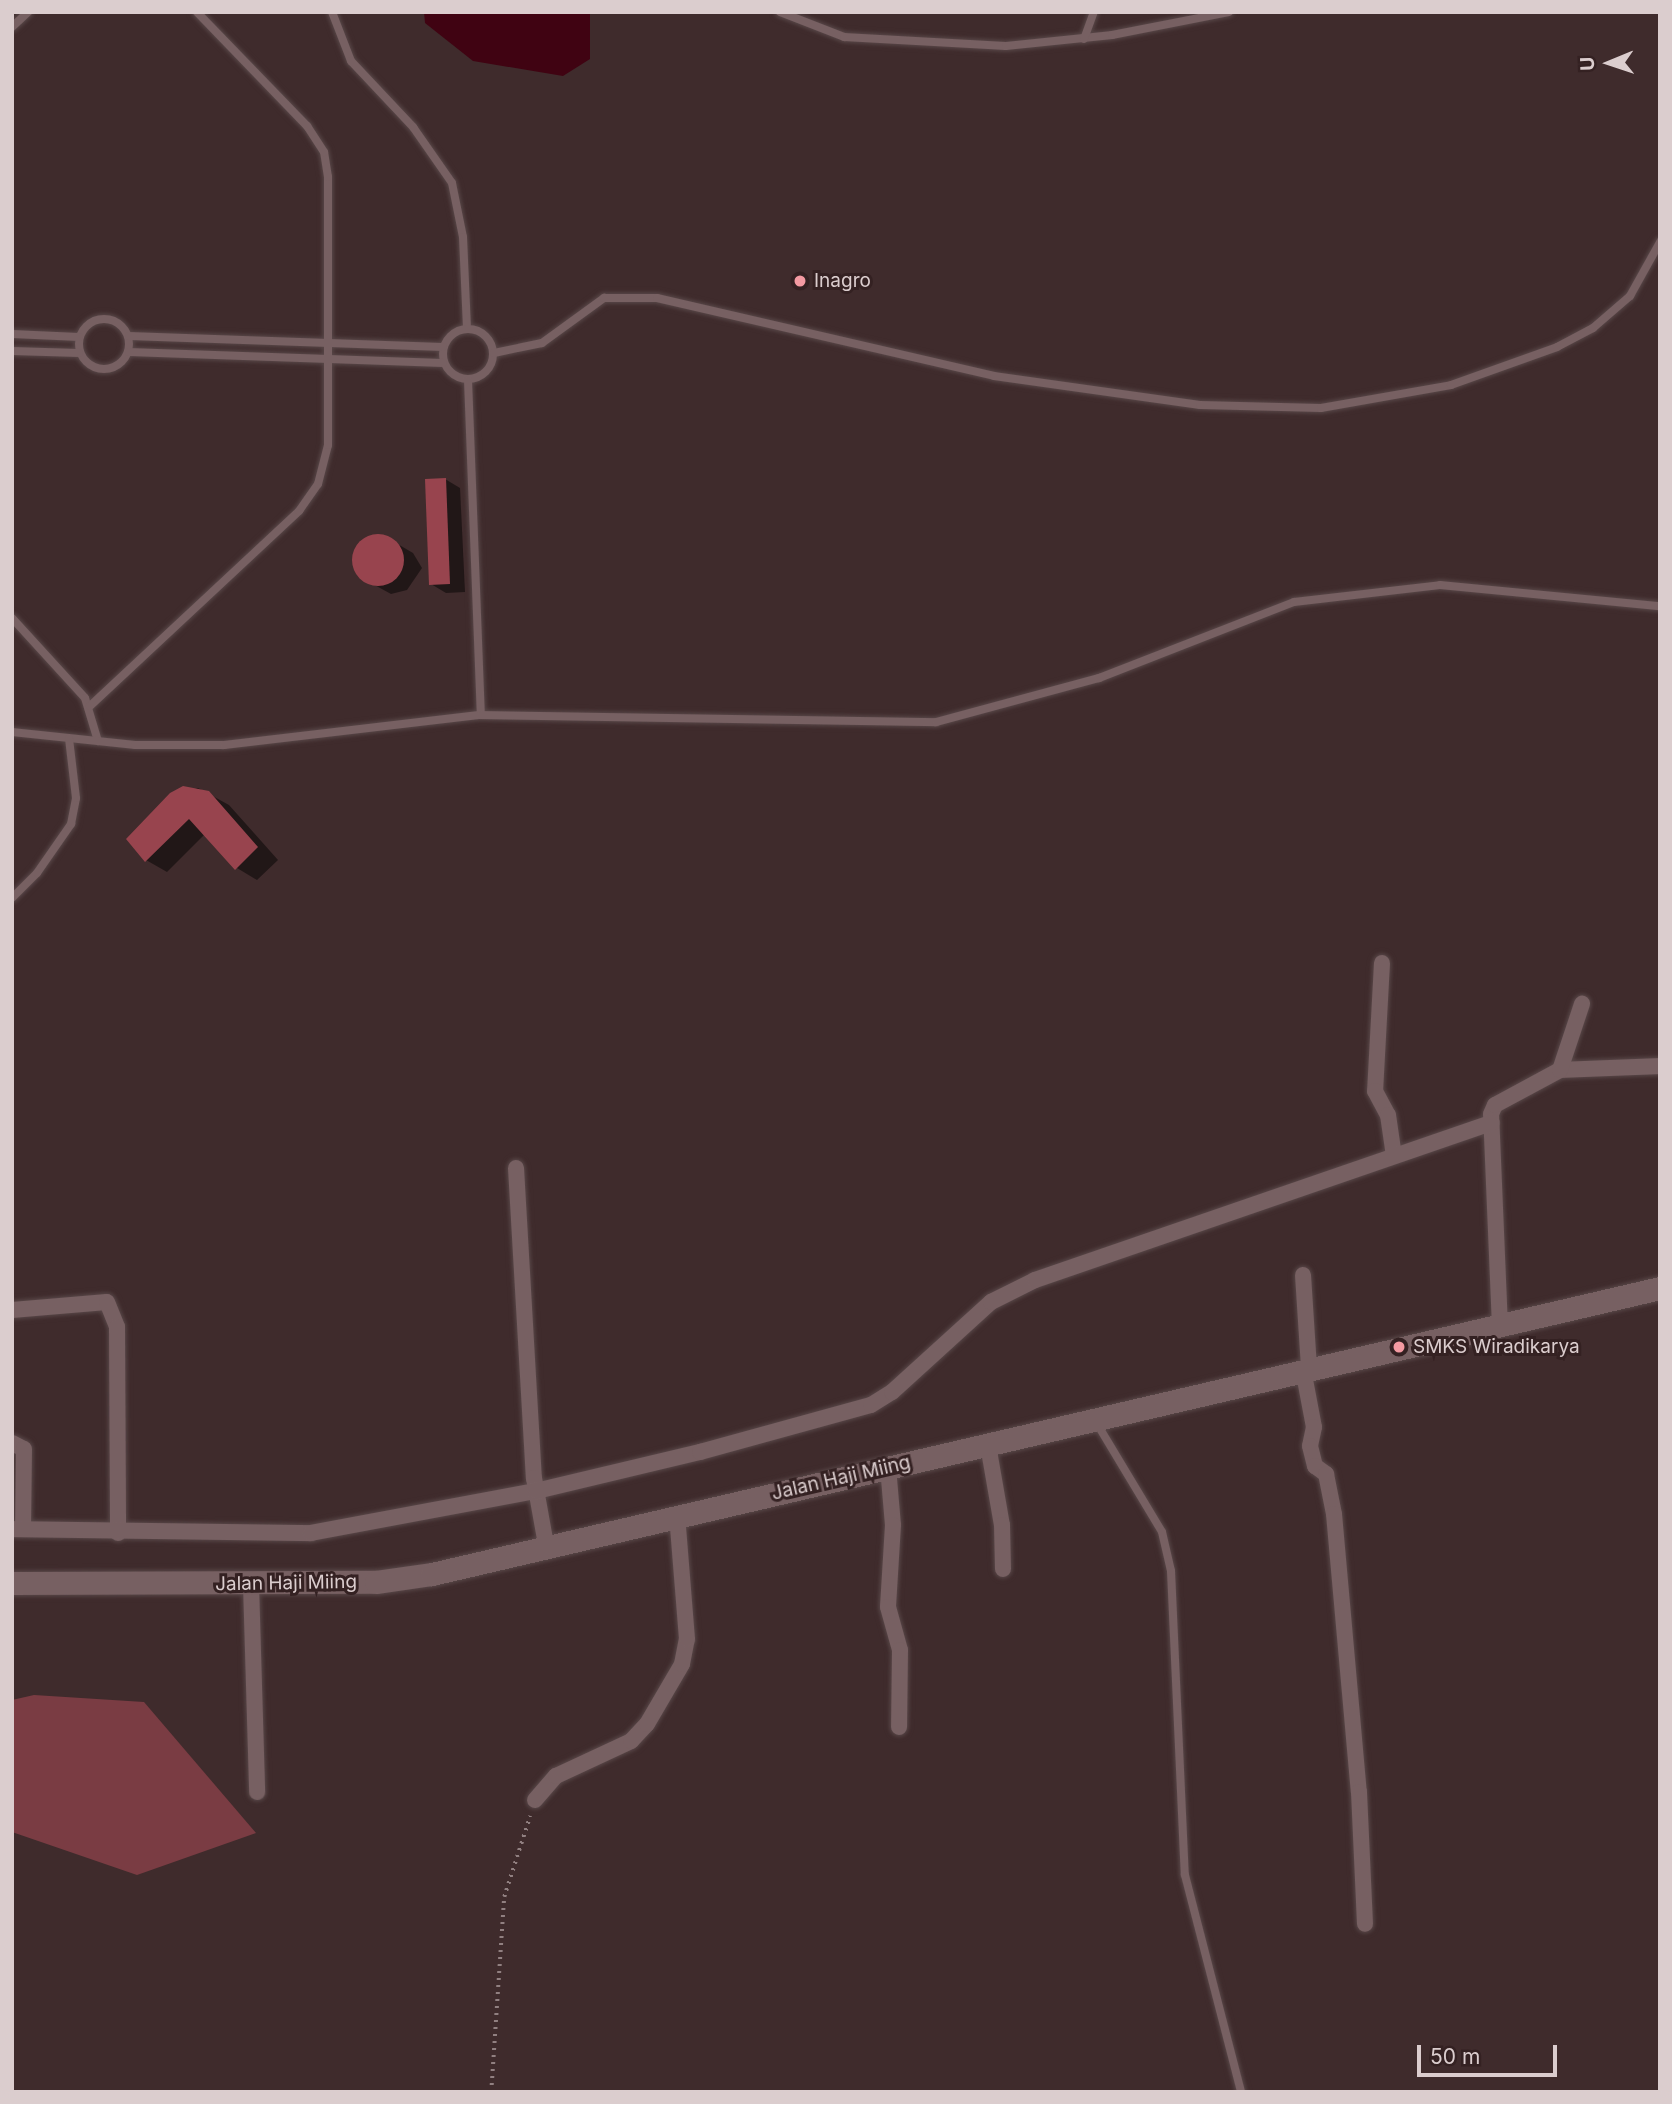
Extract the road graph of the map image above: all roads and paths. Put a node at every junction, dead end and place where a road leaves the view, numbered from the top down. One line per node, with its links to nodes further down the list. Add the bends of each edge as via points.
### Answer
1 (27, 12): 7 (lane)
2 (197, 12): 14 (lane, via 307,126 324,152)
3 (332, 12): 10 (lane, via 351,61 419,134 452,183 463,237)
4 (780, 12): 8 (lane, via 844,37 1006,46)
5 (1094, 12): 8 (lane)
6 (1229, 12): 8 (lane)
7 (12, 27)
8 (1084, 39)
9 (1660, 242): 19 (lane, via 1630,296 1593,328 1558,347 1451,385 1321,408 1200,405 994,376 657,298 604,298 542,343)
10 (467, 327): 15 (lane, via 452,333); 19 (lane, via 488,338)
11 (12, 334): 13 (lane)
12 (128, 336): 13 (lane, via 118,323 103,318 88,323); 14 (lane); 17 (lane)
13 (79, 337): 18 (lane)
14 (328, 340): 15 (lane); 20 (lane)
15 (443, 346): 21 (lane)
16 (12, 351): 18 (lane)
17 (129, 352): 18 (lane, via 120,365 104,371 89,366); 20 (lane)
18 (79, 353)
19 (494, 353): 22 (lane, via 489,369)
20 (329, 359): 21 (lane); 25 (lane, via 328,445 309,497 286,525)
21 (443, 363): 22 (lane, via 453,376)
22 (468, 380): 26 (lane)
23 (1660, 606): 26 (lane, via 1440,585 1294,602 1099,678 936,722)
24 (12, 618): 25 (lane)
25 (90, 706): 29 (lane)
26 (481, 715): 29 (lane, via 224,745)
27 (12, 732): 28 (lane)
28 (69, 738): 29 (lane); 30 (lane, via 76,798 72,824 37,873)
29 (98, 741)
30 (12, 898)
31 (1382, 963): 36 (street, via 1375,1091 1388,1115)
32 (1582, 1004): 34 (street)
33 (1660, 1066): 34 (street)
34 (1560, 1070): 35 (street, via 1495,1105)
35 (1492, 1123): 36 (street); 41 (street)
36 (1394, 1156): 47 (street, via 1035,1280 991,1302 892,1392 871,1405)
37 (516, 1168): 47 (street)
38 (1303, 1275): 42 (street)
39 (1660, 1288): 41 (main road, Jalan Haji Miing)
40 (12, 1310): 50 (street, via 107,1302 117,1327)
41 (1500, 1327): 42 (main road, Jalan Haji Miing)
42 (1306, 1368): 43 (main road, Jalan Haji Miing); 58 (street, via 1314,1427 1310,1446 1315,1466 1326,1474 1334,1514 1359,1792)
43 (1095, 1420): 45 (main road, Jalan Haji Miing); 60 (lane, via 1162,1532 1171,1571 1185,1875)
44 (12, 1443): 49 (street, via 24,1449)
45 (988, 1445): 46 (main road, Jalan Haji Miing); 52 (street, via 1002,1525)
46 (888, 1467): 48 (main road, Jalan Haji Miing); 55 (street, via 893,1525 888,1607 900,1650)
47 (536, 1492): 50 (street, via 311,1533); 51 (street)
48 (677, 1515): 51 (main road, Jalan Haji Miing); 57 (street, via 687,1639 682,1664 648,1724 631,1741 556,1776)
49 (18, 1529): 50 (street)
50 (118, 1533)
51 (546, 1545): 54 (main road, Jalan Haji Miing, via 391,1581)
52 (1003, 1569)
53 (12, 1583): 54 (main road, Jalan Haji Miing)
54 (251, 1584): 56 (street)
55 (899, 1727)
56 (257, 1792)
57 (535, 1800): 59 (path, via 504,1897)
58 (1365, 1924)
59 (491, 2092)
60 (1241, 2092)

